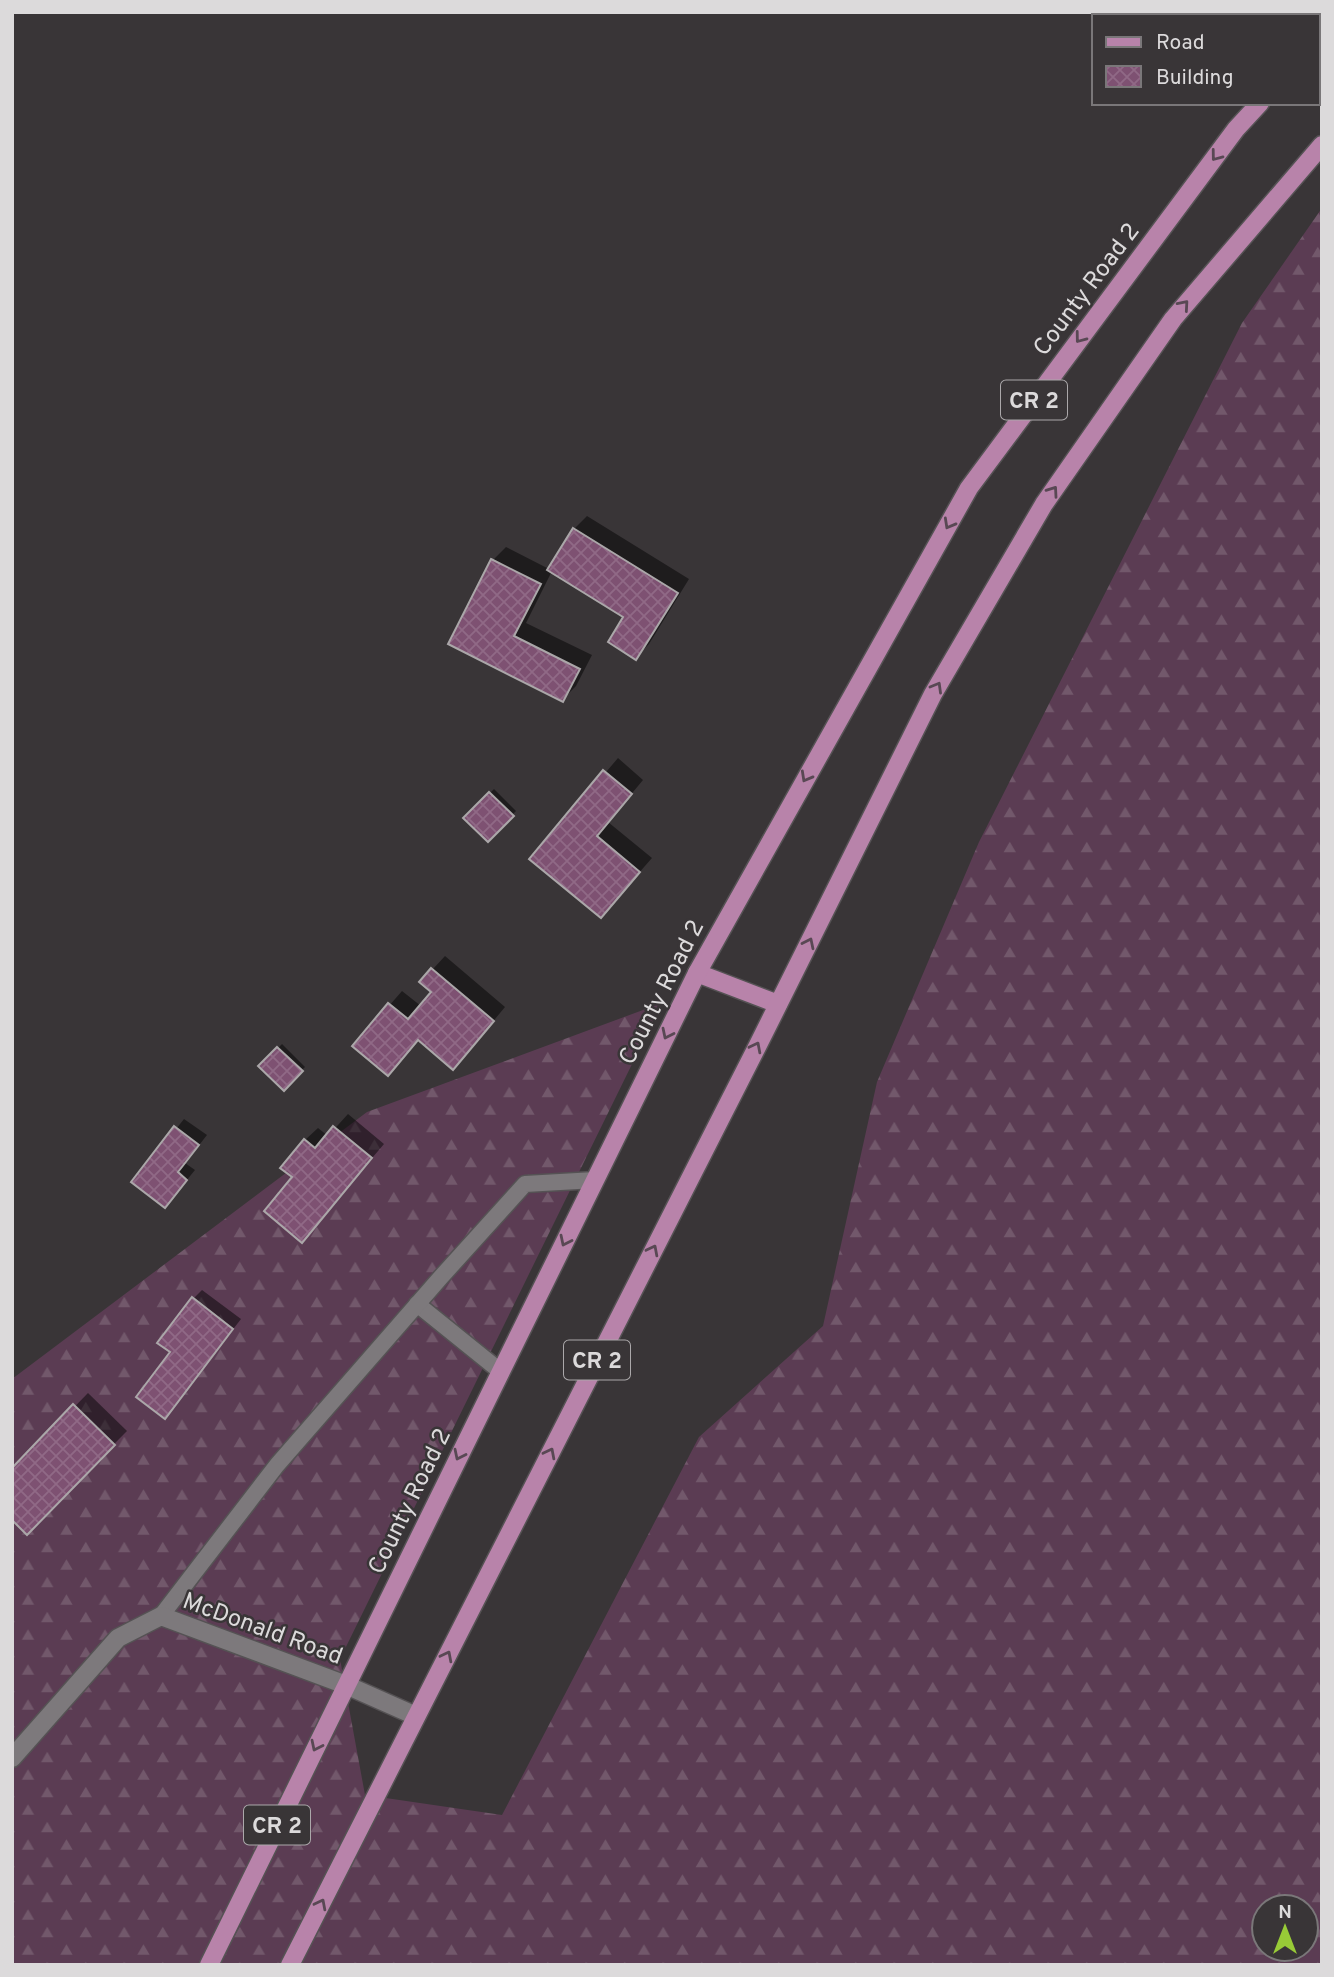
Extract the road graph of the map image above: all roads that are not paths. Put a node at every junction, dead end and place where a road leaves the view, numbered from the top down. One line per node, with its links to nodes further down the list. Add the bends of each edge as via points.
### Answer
1 (1258, 105): 3 (main road, County Road 2 / CR 2, one-way to 3, via 969,488)
2 (1322, 145): 4 (main road, CR 2, one-way to 2, via 933,694 1044,504 1173,319)
3 (697, 973): 4 (main road); 5 (main road, County Road 2 / CR 2, one-way to 5)
4 (778, 1004): 10 (main road, CR 2, one-way to 4)
5 (595, 1180): 6 (lane, via 525,1184); 7 (main road, County Road 2 / CR 2, one-way to 7)
6 (417, 1304): 7 (lane); 8 (lane, via 277,1465)
7 (500, 1371): 9 (main road, County Road 2 / CR 2, one-way to 9)
8 (161, 1616): 9 (street, McDonald Road); 11 (street, McDonald Road, via 118,1638)
9 (346, 1685): 10 (street, McDonald Road); 12 (main road, County Road 2 / CR 2, one-way to 12)
10 (416, 1716): 13 (main road, CR 2, one-way to 10)
11 (12, 1758)
12 (209, 1965)
13 (290, 1965)

